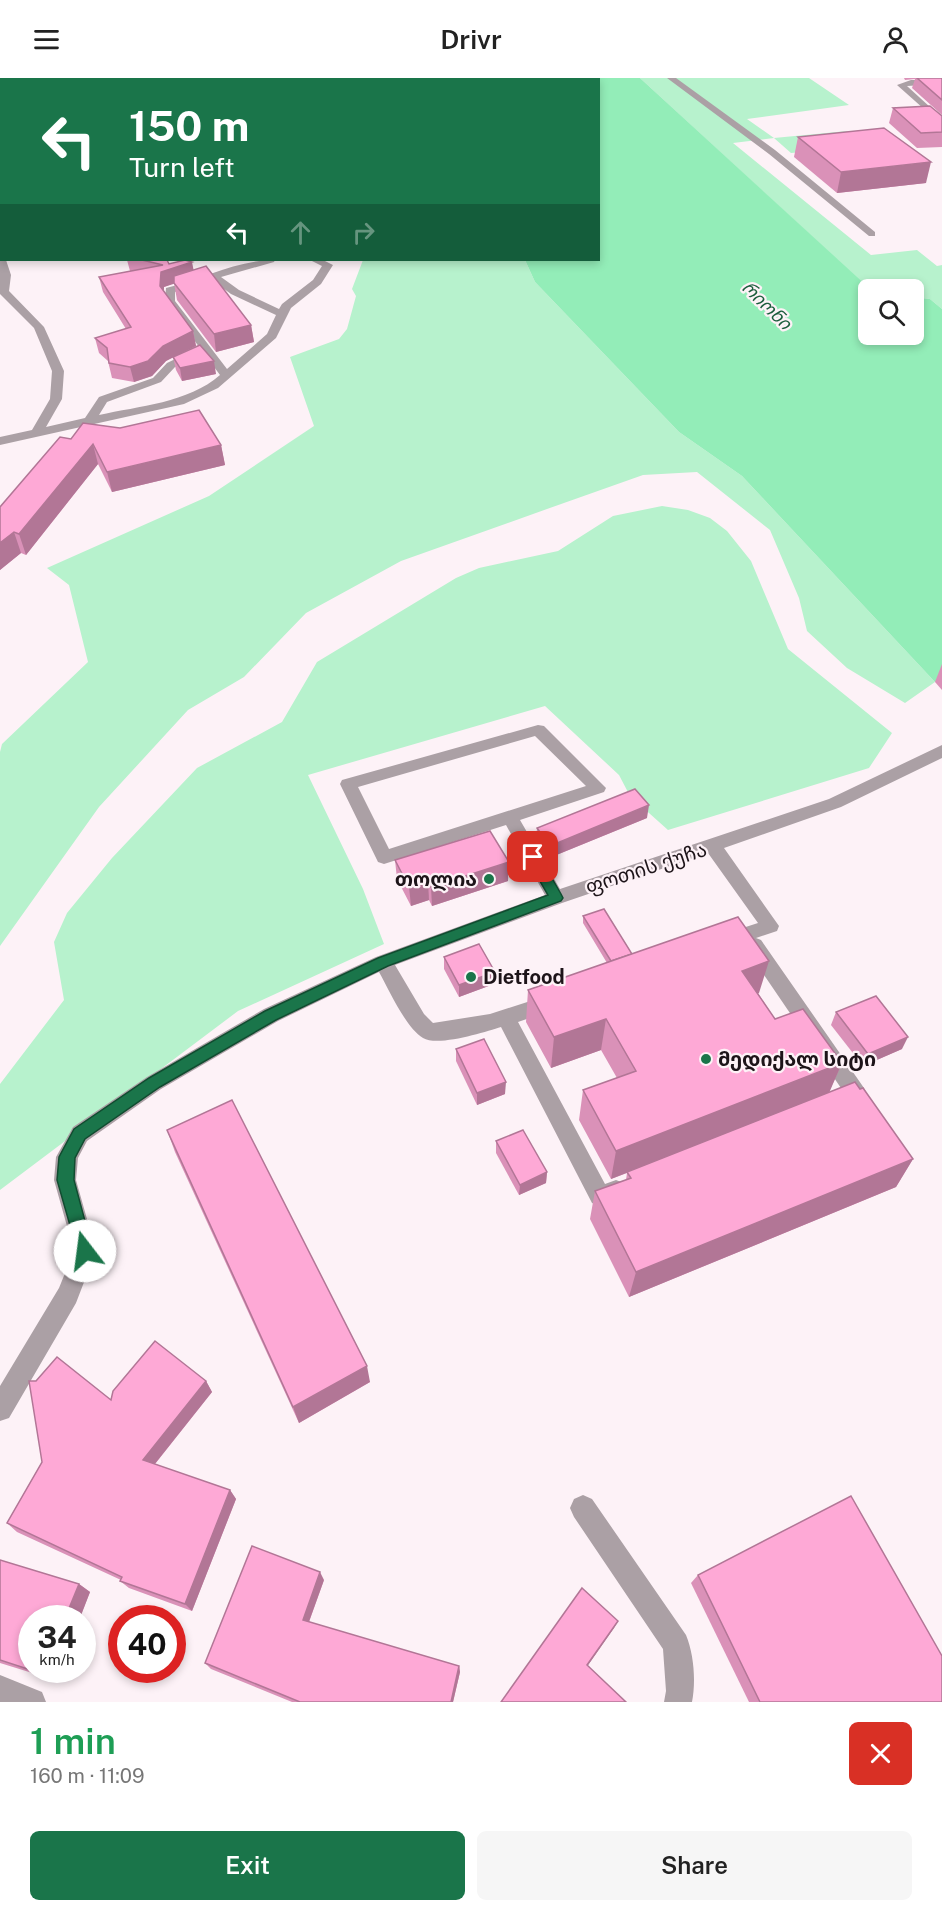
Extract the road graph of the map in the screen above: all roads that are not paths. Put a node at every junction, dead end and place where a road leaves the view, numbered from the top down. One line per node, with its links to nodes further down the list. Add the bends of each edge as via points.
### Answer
1 (671, 78): 4 (street, via 772,152)
2 (942, 82): 3 (street, via 901,85)
3 (942, 122)
4 (872, 234)
5 (1, 261): 9 (street, via 6,275)
6 (266, 261): 8 (street)
7 (318, 261): 10 (street, via 328,265 317,282 286,306)
8 (213, 276): 10 (street, via 235,292); 11 (street, via 170,290 170,301)
9 (2, 289): 14 (street, via 39,327 58,371 56,399)
10 (282, 314): 12 (street, via 272,336)
11 (206, 348): 12 (street); 13 (street, via 171,365 157,380 103,400)
12 (226, 376): 13 (street, via 214,386 180,401)
13 (89, 422): 14 (street)
14 (38, 431): 15 (street)
15 (0, 441)
16 (942, 751): 18 (street, ფოთის ქუჩა, via 835,803)
17 (510, 817): 17 (street, via 384,858 348,784 538,730 598,788); 19 (street)
18 (713, 846): 19 (street, ფოთის ქუჩა); 20 (street, via 771,926)
19 (556, 898): 22 (street, ფოთის ქუჩა)
20 (746, 934): 21 (street); 25 (street, via 857,1094)
21 (714, 945)
22 (383, 962): 24 (street, via 417,1020 429,1032 453,1031); 27 (street, ფოთის ქუჩა, via 271,1015 154,1083 80,1134 67,1157 65,1180 85,1251 68,1295)
23 (572, 995): 24 (street)
24 (506, 1018): 26 (street, via 600,1196)
25 (825, 1107)
26 (632, 1183)
27 (0, 1409)
28 (583, 1508): 31 (street, via 676,1645)
29 (0, 1689): 30 (street)
30 (32, 1702)
31 (678, 1702)

